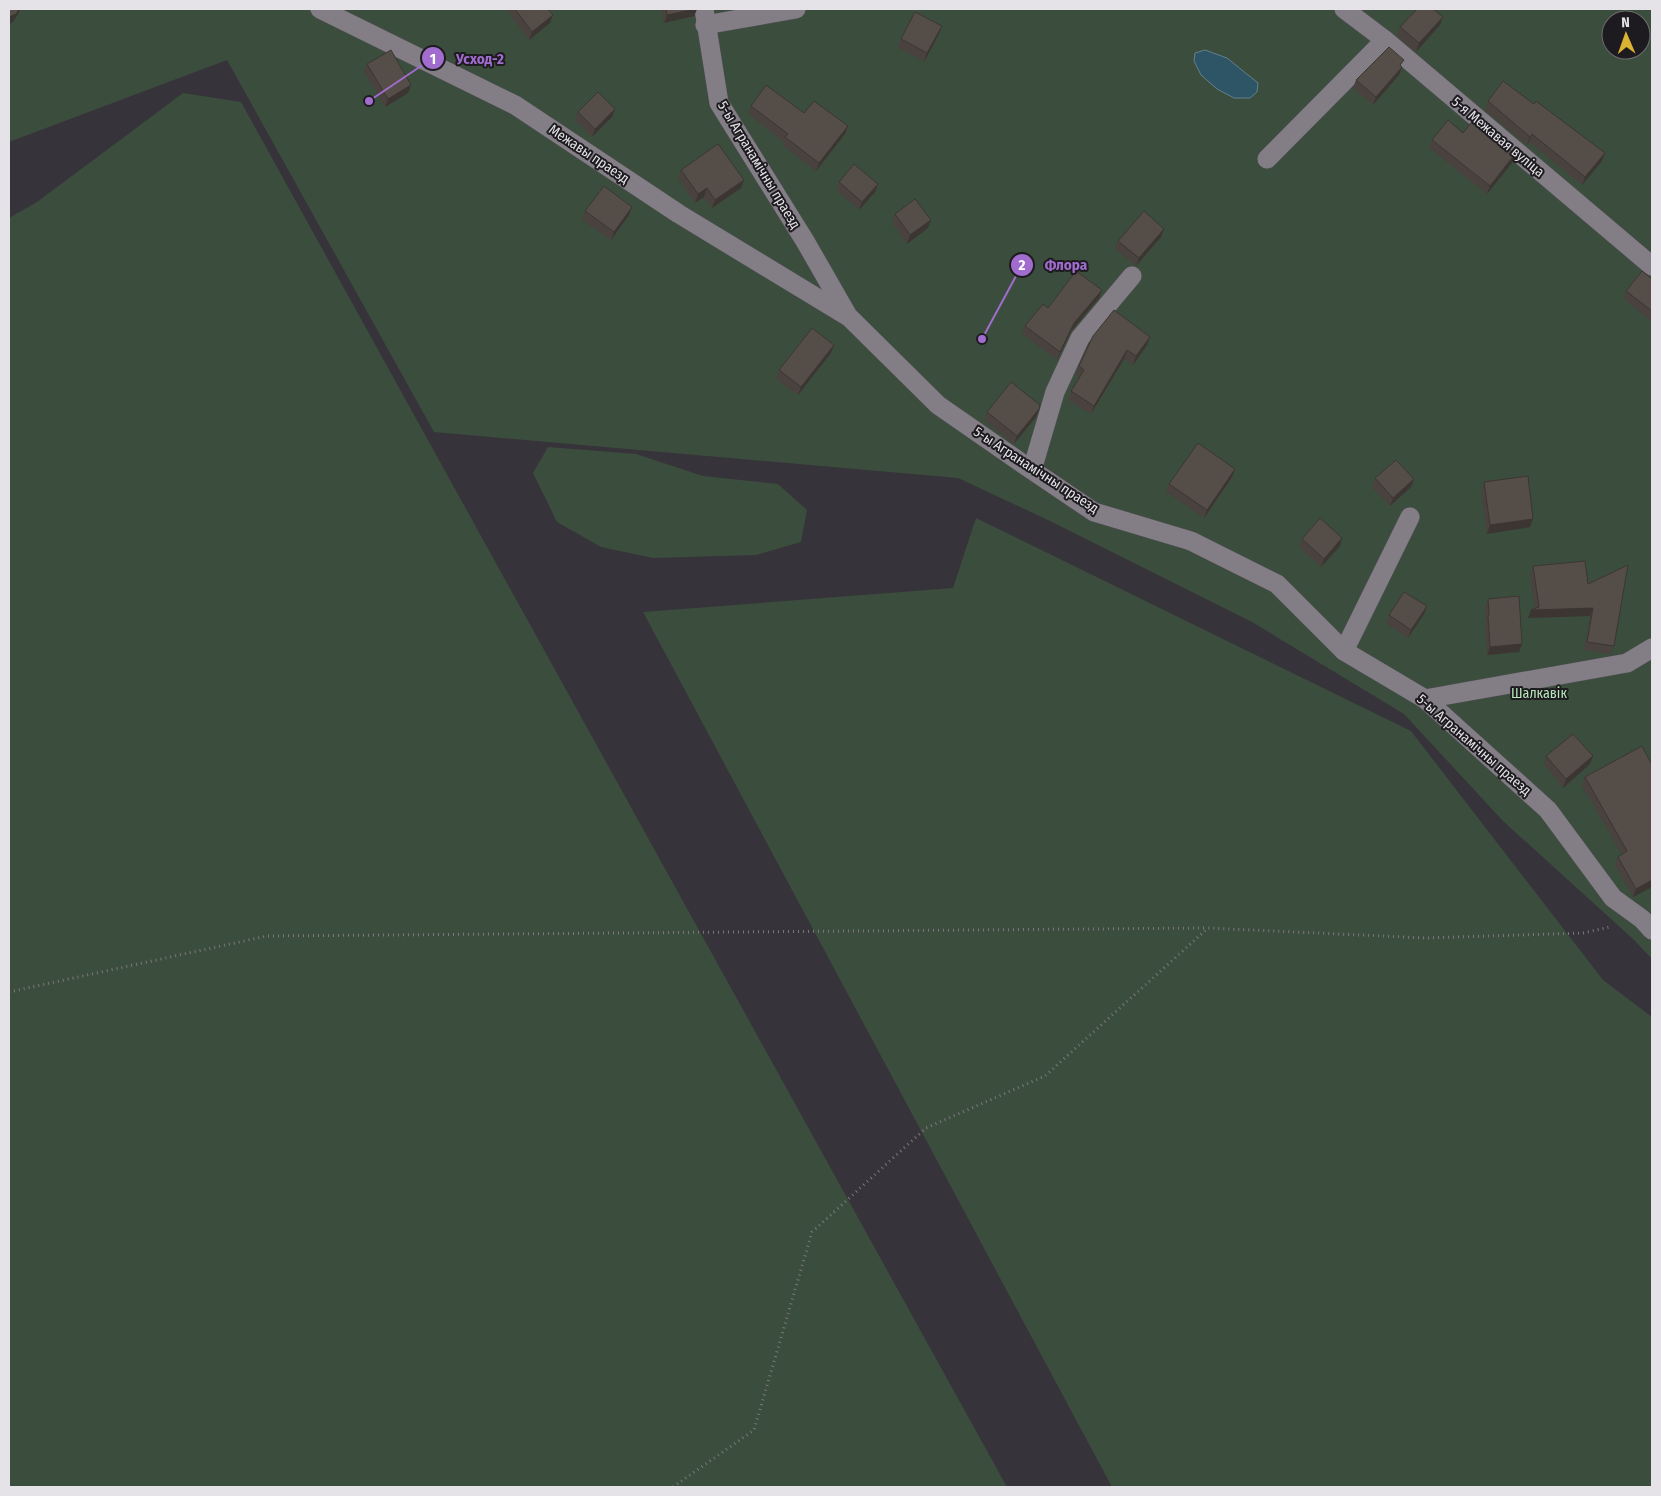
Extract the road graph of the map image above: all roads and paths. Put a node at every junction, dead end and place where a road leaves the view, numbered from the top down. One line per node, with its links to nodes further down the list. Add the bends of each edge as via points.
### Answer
1 (320, 9): 9 (lane, Межавы праезд, via 515,105 679,214)
2 (796, 9): 4 (lane)
3 (1344, 9): 5 (lane, 5-я Межавая вуліца)
4 (704, 17): 9 (lane, 5-ы Агранамічны праезд, via 719,103)
5 (1385, 40): 6 (lane); 7 (lane, 5-я Межавая вуліца)
6 (1268, 159)
7 (1652, 266)
8 (1132, 276): 10 (lane, via 1080,338 1055,392)
9 (848, 316): 10 (lane, 5-ы Агранамічны праезд, via 938,405)
10 (1032, 470): 13 (lane, 5-ы Агранамічны праезд, via 1094,512 1191,541 1277,584)
11 (1410, 517): 13 (lane)
12 (1652, 648): 14 (lane, via 1627,663)
13 (1344, 651): 14 (lane, 5-ы Агранамічны праезд)
14 (1425, 699): 15 (lane, 5-ы Агранамічны праезд, via 1548,810 1613,898)
15 (1649, 921): 16 (path, via 1583,933 1426,938)
16 (1208, 928): 17 (path, via 267,936); 18 (path, via 1045,1076 926,1128 812,1232 754,1430)
17 (9, 992)
18 (673, 1487)

